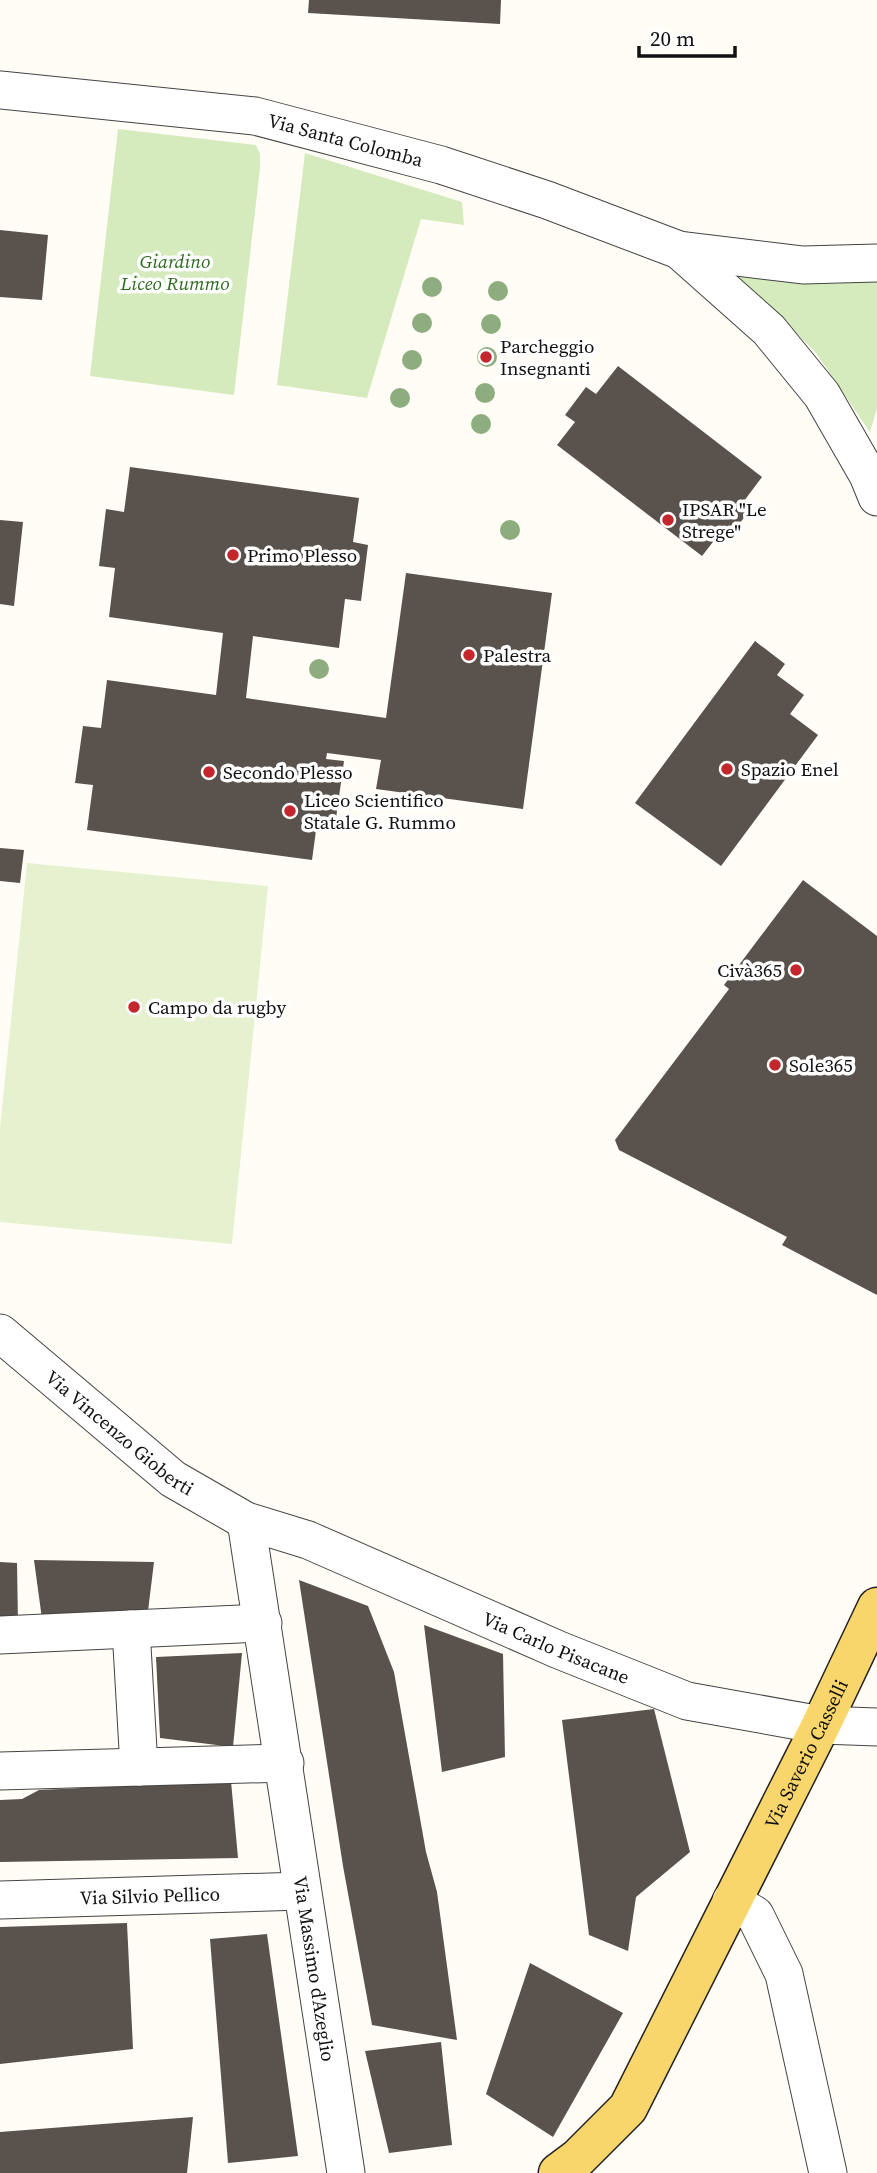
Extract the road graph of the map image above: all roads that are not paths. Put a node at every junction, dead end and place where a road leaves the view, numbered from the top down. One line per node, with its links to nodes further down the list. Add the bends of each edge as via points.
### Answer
1 (0, 90): 2 (street, Via Santa Colomba, via 285,122 441,164)
2 (679, 250): 3 (street, Via Santa Colomba, via 803,265); 4 (street, Via Santa Colomba, via 778,340 822,395)
3 (877, 264)
4 (877, 497)
5 (0, 1333): 6 (street, Via Vincenzo Gioberti, via 173,1479)
6 (246, 1521): 8 (street, Via Massimo d'Azeglio); 11 (street, Via Carlo Pisacane, via 308,1540 687,1701)
7 (877, 1607): 11 (main road, Via Saverio Casselli)
8 (263, 1623): 9 (street); 13 (street, Via Massimo d'Azeglio)
9 (131, 1629): 10 (street); 14 (street)
10 (0, 1634)
11 (821, 1724): 12 (street, Via Carlo Pisacane); 18 (main road, Via Saverio Casselli)
12 (877, 1727)
13 (285, 1763): 14 (street); 16 (street, Via Massimo d'Azeglio)
14 (139, 1767): 15 (street)
15 (0, 1771)
16 (302, 1891): 17 (street, Via Silvio Pellico); 19 (street, Via Massimo d'Azeglio)
17 (0, 1900)
18 (731, 1901): 20 (main road, Via Saverio Casselli, via 628,2108); 21 (street, via 755,1916 785,1974)
19 (346, 2173)
20 (558, 2173)
21 (828, 2173)

